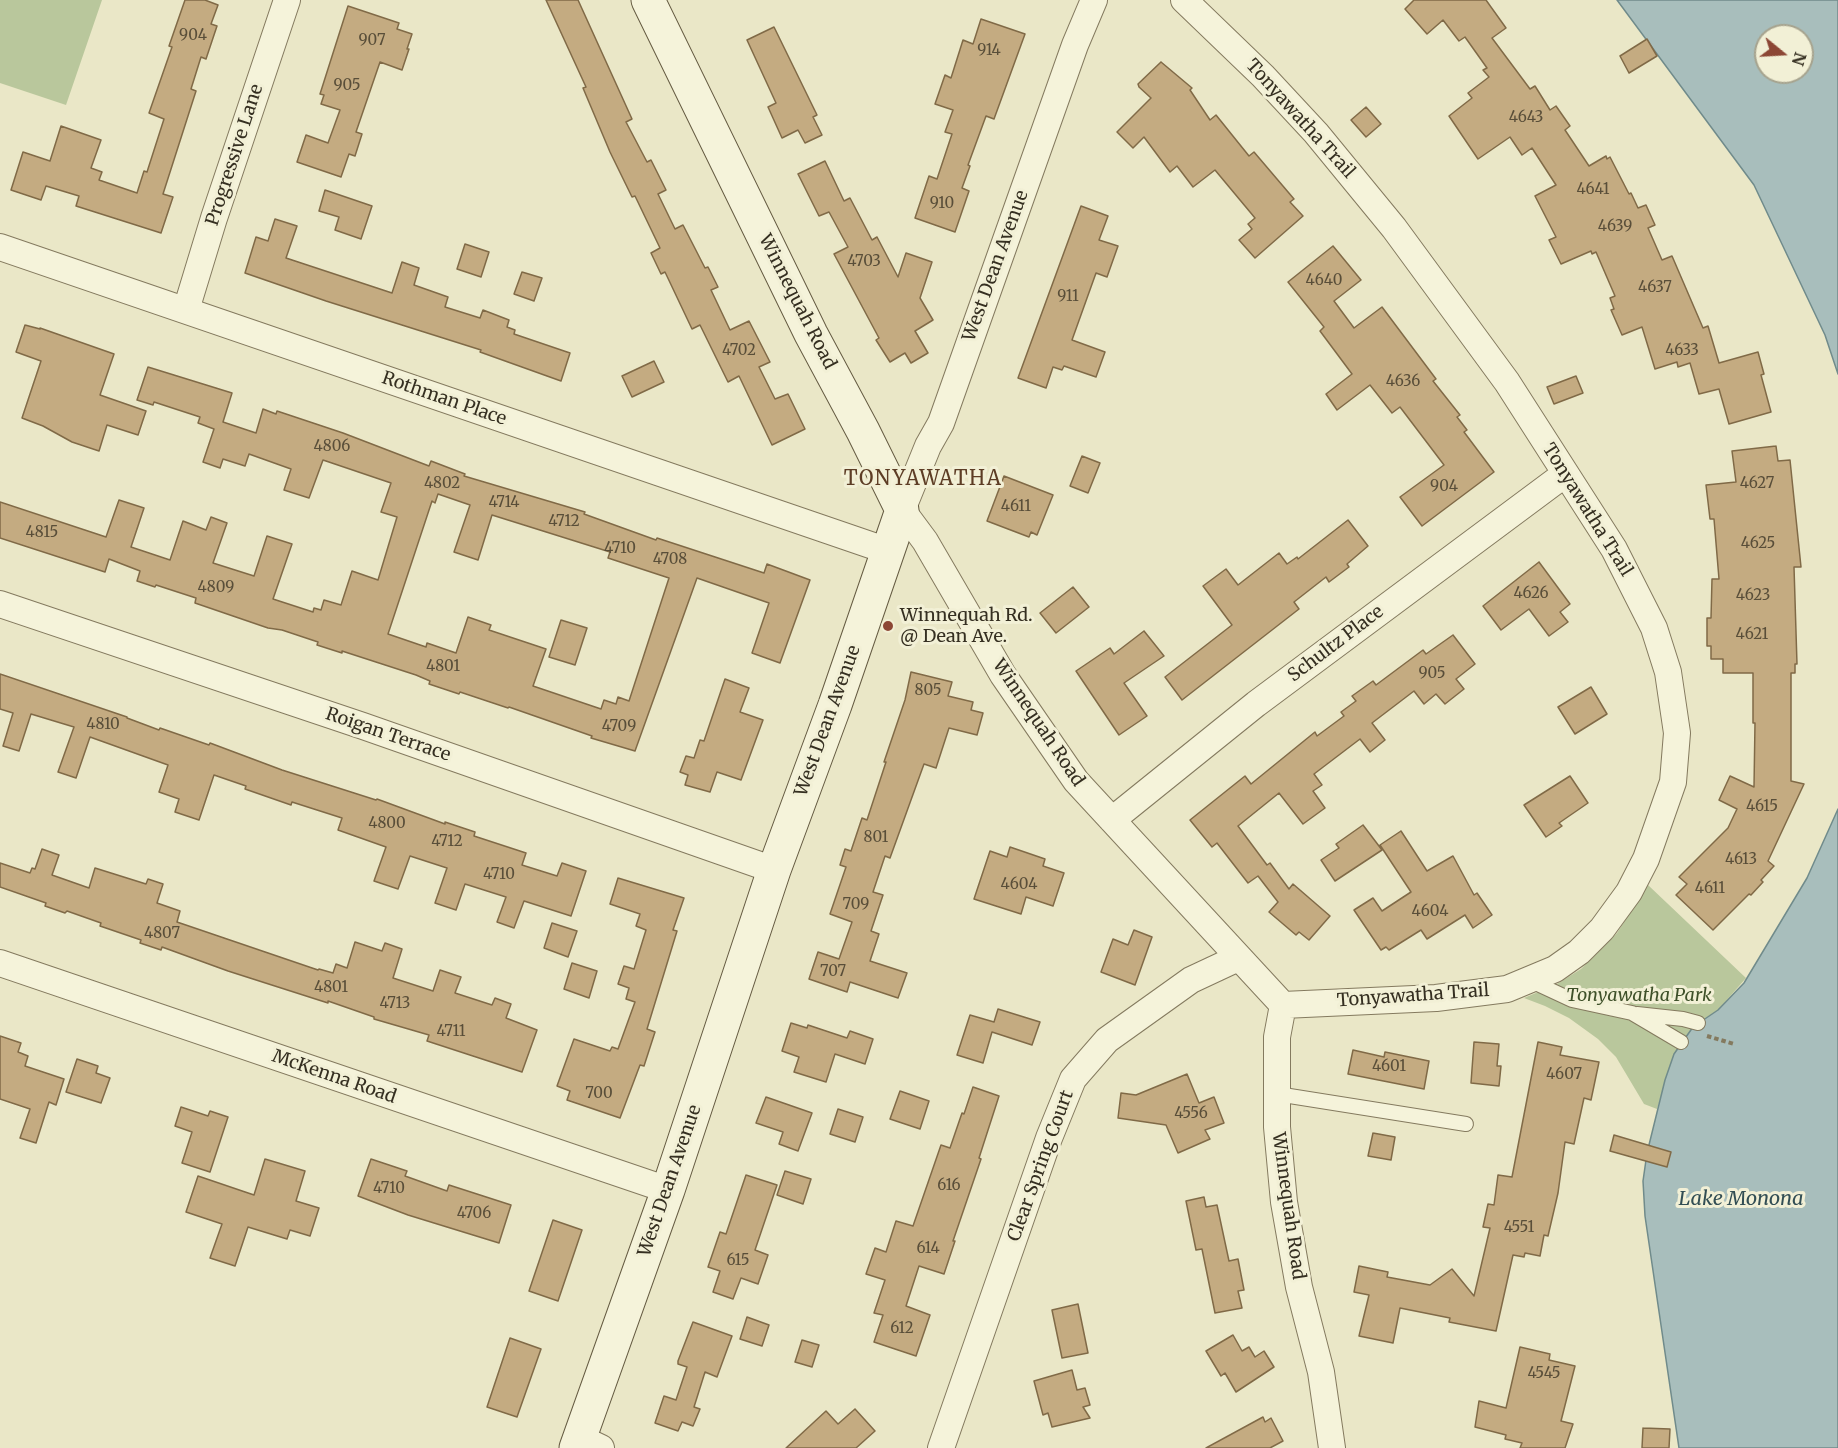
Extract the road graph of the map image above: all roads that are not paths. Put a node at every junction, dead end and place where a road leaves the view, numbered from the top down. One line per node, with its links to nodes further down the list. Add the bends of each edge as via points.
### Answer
1 (286, 0): 6 (street, Progressive Lane)
2 (648, 0): 8 (street, Winnequah Road)
3 (1094, 0): 8 (street, West Dean Avenue, via 940,423)
4 (1184, 0): 7 (street, Tonyawatha Trail, via 1309,125 1394,228 1507,381)
5 (0, 248): 6 (street, Rothman Place)
6 (186, 310): 9 (street, Rothman Place)
7 (1565, 474): 11 (street, Schultz Place, via 1256,704); 15 (street, Tonyawatha Trail, via 1614,549 1654,628 1668,672 1677,733 1673,782 1646,859 1629,892 1579,952 1555,969)
8 (902, 510): 9 (street, West Dean Avenue); 11 (street, Winnequah Road, via 1003,675 1076,781)
9 (888, 551): 12 (street, West Dean Avenue)
10 (0, 604): 12 (street, Roigan Terrace)
11 (1112, 820): 13 (street, Winnequah Road)
12 (774, 870): 22 (street, West Dean Avenue)
13 (1238, 958): 16 (street, Winnequah Road); 24 (street, Clear Spring Court, via 1191,980 1107,1040 1073,1079)
14 (0, 963): 22 (street, McKenna Road)
15 (1529, 980): 16 (street, Tonyawatha Trail, via 1507,989 1436,998); 17 (lane, via 1572,1000)
16 (1282, 1005): 20 (street, Winnequah Road, via 1277,1037)
17 (1632, 1013): 18 (lane); 19 (lane)
18 (1698, 1023)
19 (1681, 1042)
20 (1277, 1094): 21 (lane); 25 (street, Winnequah Road, via 1284,1202 1299,1287 1321,1372)
21 (1466, 1124)
22 (668, 1190): 23 (street, West Dean Avenue)
23 (586, 1445)
24 (941, 1448)
25 (1332, 1448)

